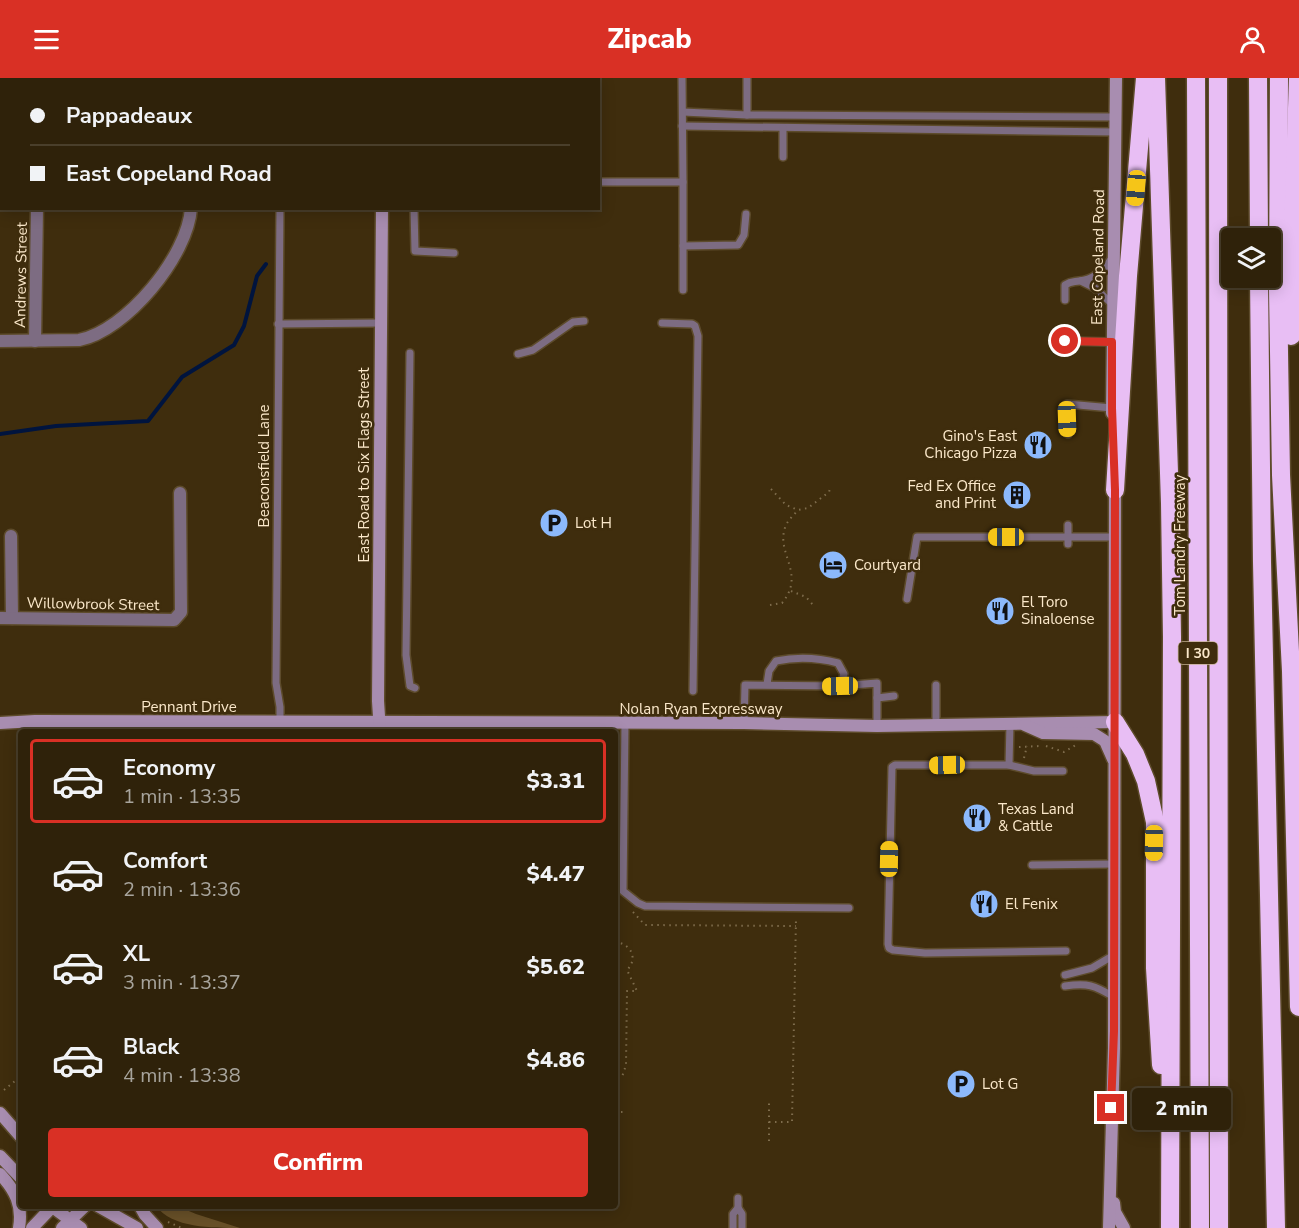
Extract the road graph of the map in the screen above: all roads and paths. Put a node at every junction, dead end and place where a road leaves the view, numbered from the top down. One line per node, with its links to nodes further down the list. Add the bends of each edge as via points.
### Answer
1 (682, 78): 11 (lane)
2 (747, 78): 12 (lane)
3 (1116, 78): 14 (street, East Copeland Road)
4 (1145, 78): 52 (highway)
5 (1156, 78): 112 (highway, via 1172,637)
6 (1196, 78): 138 (highway, Tom Landry Freeway / I 30)
7 (1218, 78): 139 (highway, I 30)
8 (1258, 78): 28 (highway)
9 (1279, 78): 49 (highway)
10 (1298, 78): 49 (highway, via 1292,392)
11 (683, 112): 12 (lane); 15 (lane)
12 (747, 115): 13 (lane)
13 (1006, 116): 14 (lane); 17 (lane)
14 (1116, 117): 18 (street, East Copeland Road)
15 (682, 126): 16 (lane); 21 (lane)
16 (783, 128): 17 (lane); 19 (lane)
17 (1006, 130): 18 (lane)
18 (1115, 132): 31 (street, East Copeland Road)
19 (783, 157)
20 (600, 182): 21 (lane)
21 (683, 182): 29 (lane)
22 (37, 210): 42 (street, Andrews Street)
23 (191, 210): 42 (street, via 183,242 151,290 126,315 89,338)
24 (280, 210): 40 (lane, Beaconsfield Lane)
25 (382, 210): 38 (street, East Road to Six Flags Street)
26 (414, 210): 30 (lane, via 415,251)
27 (746, 214): 29 (lane, via 746,228 738,245)
28 (1259, 228)
29 (683, 246): 34 (lane)
30 (454, 253)
31 (1113, 256): 32 (lane, via 1099,274); 36 (street, East Copeland Road)
32 (1081, 281): 35 (lane, via 1065,285); 36 (lane)
33 (1259, 288): 140 (highway)
34 (683, 290)
35 (1065, 300)
36 (1112, 304): 44 (street, East Copeland Road)
37 (584, 321): 46 (lane, via 573,322 533,350)
38 (380, 323): 40 (lane); 80 (street, East Road to Six Flags Street)
39 (662, 323): 68 (lane, via 692,324 698,336)
40 (278, 324): 71 (lane, Beaconsfield Lane, via 276,683)
41 (0, 341): 42 (street)
42 (35, 341)
43 (1065, 341): 44 (lane)
44 (1112, 342): 47 (street, East Copeland Road)
45 (410, 353): 67 (lane, via 406,654 408,680)
46 (518, 354)
47 (1112, 408): 48 (lane, via 1067,404); 52 (street, East Copeland Road)
48 (1068, 434)
49 (1281, 475): 87 (highway)
50 (771, 489): 54 (path, via 786,505)
51 (830, 489): 54 (path, via 812,506)
52 (1115, 490): 57 (street, East Copeland Road)
53 (180, 493): 63 (street, Willowbrook Street, via 181,612 174,620)
54 (798, 510): 59 (path, via 784,532)
55 (1068, 525): 58 (lane)
56 (11, 536): 63 (street)
57 (1115, 537): 58 (lane); 72 (street, East Copeland Road)
58 (1068, 540): 60 (lane, via 917,537)
59 (791, 591): 61 (path, via 783,603); 62 (path, via 806,597)
60 (907, 599)
61 (770, 605)
62 (814, 606)
63 (6, 618)
64 (767, 684): 66 (lane); 66 (lane, via 776,661 825,659 841,668 844,674); 75 (lane, via 745,685)
65 (936, 685): 77 (lane)
66 (840, 686): 70 (lane, via 877,683)
67 (416, 688)
68 (693, 691)
69 (894, 696): 70 (lane)
70 (877, 698): 79 (lane)
71 (280, 722): 73 (street, Pennant Drive); 80 (street, Pennant Drive)
72 (1115, 722): 78 (street, Nolan Ryan Expressway); 82 (street, East Copeland Road); 112 (highway, via 1135,754 1155,822 1158,1044)
73 (0, 723)
74 (625, 723): 75 (street, Nolan Ryan Expressway); 80 (street, Nolan Ryan Expressway); 91 (lane)
75 (744, 723): 79 (street, Nolan Ryan Expressway)
76 (1010, 724): 77 (street, Nolan Ryan Expressway); 78 (street, Nolan Ryan Expressway); 83 (lane)
77 (936, 725): 79 (street, Nolan Ryan Expressway)
78 (1024, 725): 82 (street, Nolan Ryan Expressway, via 1042,733 1094,734 1105,741)
79 (877, 726)
80 (377, 729)
81 (1027, 747): 84 (path)
82 (1114, 763): 88 (street, East Copeland Road)
83 (1009, 765): 84 (lane); 97 (lane, via 892,767 889,948 925,953)
84 (1019, 768): 85 (lane)
85 (1063, 771)
86 (1299, 789): 87 (highway)
87 (1294, 814): 102 (highway)
88 (1114, 864): 89 (lane); 98 (street, East Copeland Road)
89 (1032, 865)
90 (618, 885): 91 (lane)
91 (623, 891): 92 (lane, via 645,906)
92 (796, 907): 93 (lane); 95 (path)
93 (849, 908)
94 (630, 909): 95 (path, via 645,925)
95 (795, 927): 110 (path, via 792,1122)
96 (618, 942): 104 (path, via 633,955 627,970 637,991 627,991 626,1065)
97 (1066, 951)
98 (1114, 955): 99 (lane, via 1092,968); 101 (street, East Copeland Road)
99 (1065, 975)
100 (1065, 987): 101 (lane, via 1094,985)
101 (1114, 997): 117 (street, East Copeland Road)
102 (1299, 1007)
103 (18, 1078): 105 (path)
104 (618, 1078)
105 (4, 1090)
106 (769, 1099): 110 (path)
107 (618, 1112): 108 (path)
108 (624, 1112)
109 (0, 1113): 111 (street)
110 (769, 1122): 113 (path)
111 (18, 1134)
112 (1169, 1138): 137 (highway)
113 (769, 1141)
114 (0, 1156): 116 (street)
115 (0, 1174): 119 (street)
116 (18, 1175)
117 (1110, 1184): 135 (street, East Copeland Road); 136 (street, via 1115,1212)
118 (738, 1198): 120 (lane)
119 (18, 1200)
120 (738, 1208): 133 (lane, via 733,1214); 134 (lane)
121 (19, 1209): 128 (street)
122 (49, 1209): 129 (street)
123 (54, 1209): 127 (street)
124 (82, 1209): 127 (street)
125 (103, 1209): 131 (street)
126 (142, 1209): 132 (street)
127 (66, 1225): 130 (street)
128 (19, 1228)
129 (32, 1228)
130 (81, 1228)
131 (137, 1228)
132 (157, 1228)
133 (733, 1228)
134 (742, 1228)
135 (1109, 1228)
136 (1124, 1228)
137 (1170, 1228)
138 (1200, 1228)
139 (1219, 1228)
140 (1276, 1228)

